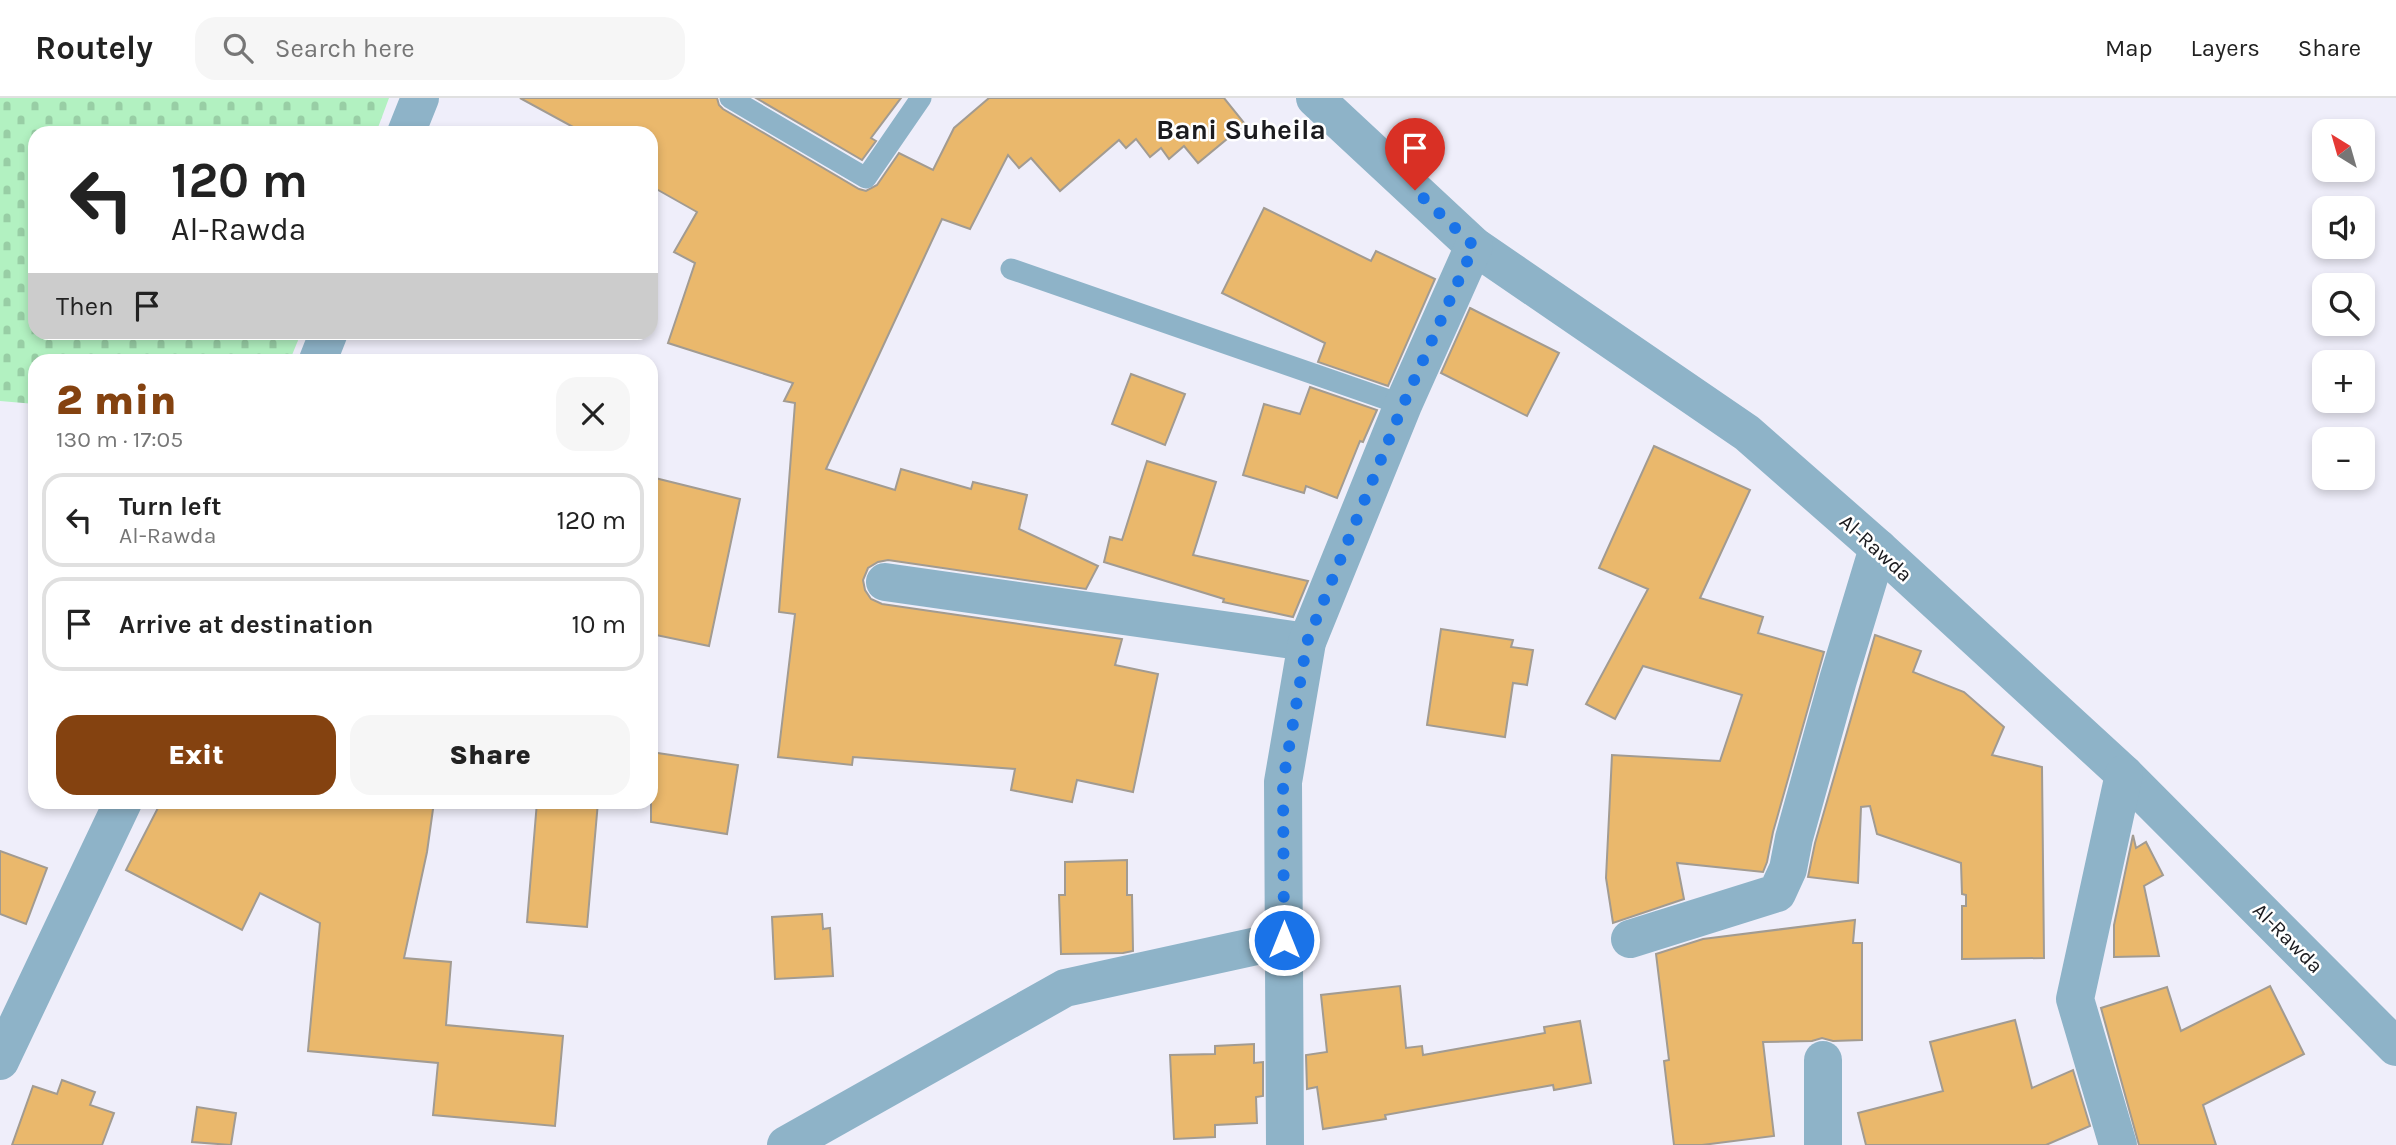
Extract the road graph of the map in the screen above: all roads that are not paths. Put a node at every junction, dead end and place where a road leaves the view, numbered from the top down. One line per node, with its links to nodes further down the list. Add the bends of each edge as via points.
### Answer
1 (419, 98): 5 (street)
2 (730, 98): 3 (lane, via 866,178)
3 (921, 98)
4 (1315, 98): 6 (street, Al-Rawda)
5 (409, 126)
6 (1474, 246): 8 (street); 9 (street, Al-Rawda, via 1747,433)
7 (1011, 269): 8 (lane)
8 (1403, 405): 11 (street)
9 (1878, 548): 12 (street, Al-Rawda); 14 (street, via 1788,869 1777,893)
10 (885, 582): 11 (street)
11 (1307, 642): 15 (street, via 1283,782)
12 (2124, 774): 16 (street, Al-Rawda); 22 (street, via 2075,999)
13 (121, 809): 18 (street)
14 (1630, 939)
15 (1284, 940): 19 (street, via 1065,988); 20 (street)
16 (2396, 1046)
17 (1823, 1060): 21 (street)
18 (0, 1061)
19 (786, 1145)
20 (1284, 1145)
21 (1824, 1145)
22 (2118, 1145)

